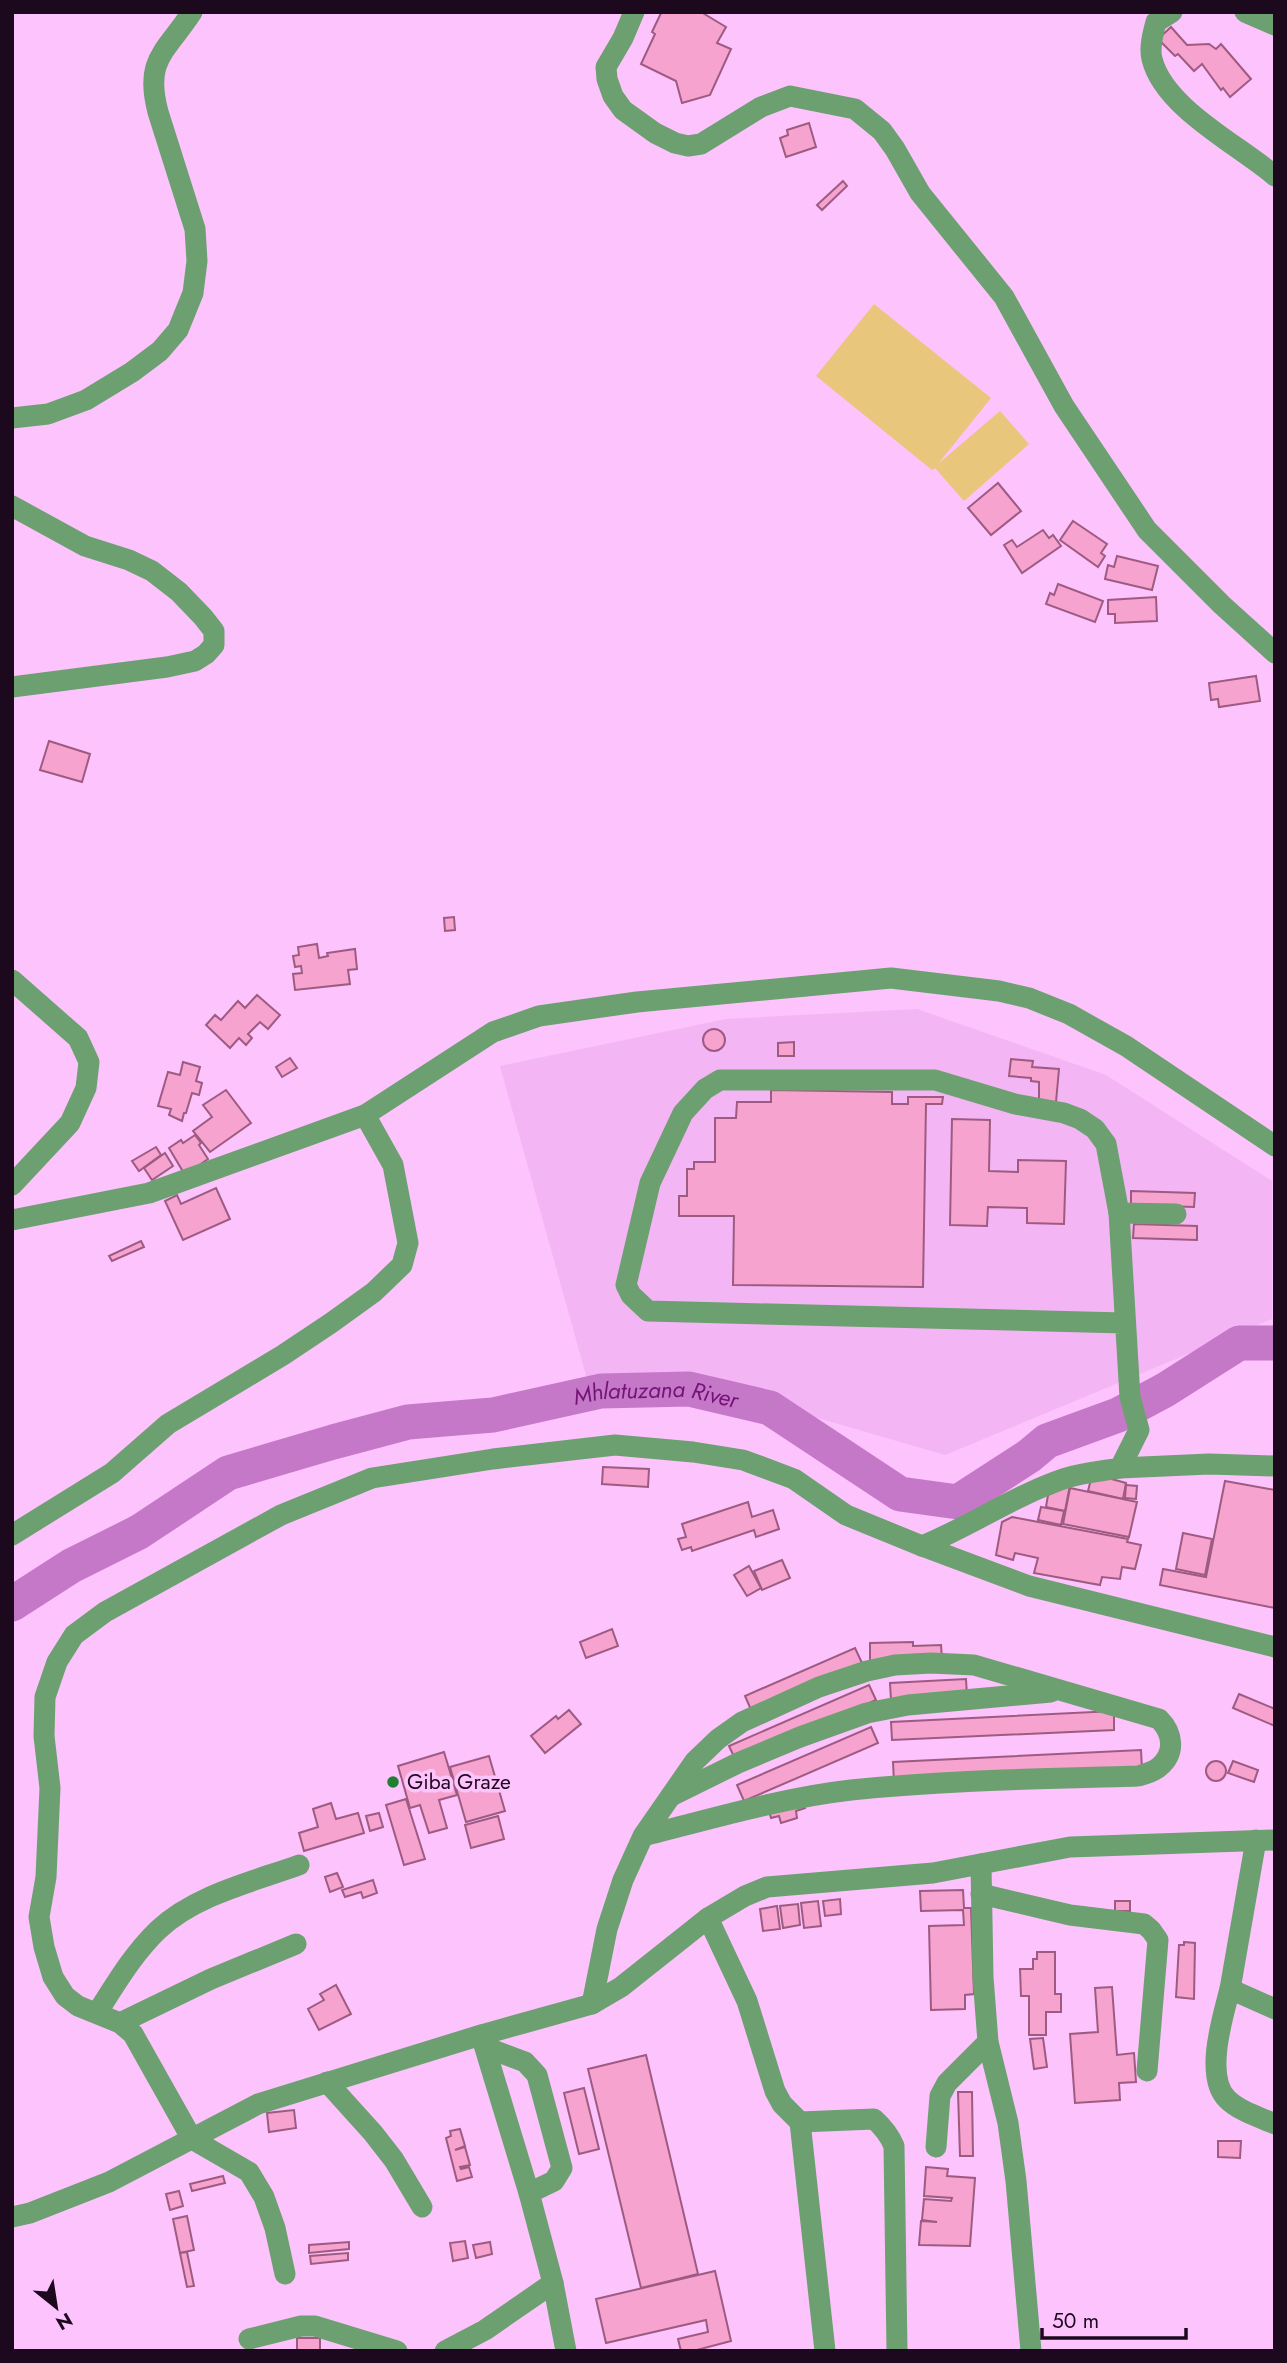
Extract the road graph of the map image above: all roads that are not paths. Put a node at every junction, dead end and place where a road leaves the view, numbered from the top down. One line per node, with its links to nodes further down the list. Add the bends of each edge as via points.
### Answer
1 (192, 12): 7 (street, via 154,66 153,80 158,112 195,229 193,293 178,330 160,351 86,400 48,414)
2 (634, 12): 9 (street, via 606,66 612,96 623,110 675,143 701,144 761,107 790,96 855,109 882,131 920,193 1004,297 1063,406 1147,530)
3 (1172, 12): 6 (street, via 1156,22 1151,58 1159,77 1174,98)
4 (1245, 12): 5 (street)
5 (1275, 25)
6 (1275, 176)
7 (12, 418)
8 (12, 506): 10 (street, via 85,546 152,571 203,617 214,631 214,645 195,662)
9 (1275, 653)
10 (12, 687)
11 (12, 980): 14 (street, via 78,1038 89,1062 86,1088 71,1123)
12 (365, 1115): 13 (street, via 493,1032 539,1016 891,978 999,991 1069,1014 1126,1046); 17 (street, via 149,1193); 21 (street, via 393,1165 408,1243 402,1265 331,1323 168,1424 113,1473)
13 (1275, 1146)
14 (12, 1185)
15 (1119, 1213): 16 (street); 18 (street); 18 (street, via 1106,1144 1095,1129 1072,1116 935,1080 720,1080 705,1089 683,1114 649,1183 626,1284 648,1311)
16 (1176, 1214)
17 (12, 1220)
18 (1124, 1323): 20 (street, via 1130,1397 1139,1430)
19 (1275, 1466): 20 (street)
20 (1120, 1468): 22 (street, via 1086,1473 1039,1489)
21 (12, 1535)
22 (922, 1546): 23 (street, via 1029,1586); 36 (street, via 846,1515 794,1479 743,1461 615,1445 372,1478 281,1515 200,1558 105,1612 75,1635 57,1662 45,1697 50,1788 46,1877 39,1917 53,1977 65,1996)
23 (1275, 1647)
24 (1064, 1691): 25 (street, via 867,1713 738,1763); 25 (street, via 974,1665 895,1665 867,1671 742,1722 695,1761); 26 (street, via 1159,1719 1168,1728 1169,1755 1158,1769 1138,1776 953,1781 849,1791)
25 (670, 1797): 26 (street)
26 (643, 1836): 34 (street, via 607,1929)
27 (1265, 1840): 28 (street, via 1070,1847); 33 (street)
28 (981, 1864): 30 (street); 31 (street, via 933,1873 767,1887)
29 (299, 1865): 36 (street, via 184,1910 137,1953)
30 (981, 1894): 39 (street); 40 (street, via 1070,1915 1144,1924 1151,1930 1157,1940)
31 (708, 1918): 34 (street, via 621,1987); 42 (street, via 747,2001 775,2091)
32 (296, 1944): 37 (street)
33 (1230, 1989): 35 (street); 43 (street, via 1218,2037 1220,2090 1236,2106)
34 (592, 2004): 38 (street)
35 (1275, 2009)
36 (97, 2013): 37 (street)
37 (120, 2023): 44 (street, via 133,2034)
38 (483, 2041): 41 (street); 46 (street); 46 (street, via 525,2062 537,2075 562,2168 554,2181)
39 (988, 2042): 45 (street, via 940,2095); 57 (street, via 1016,2180)
40 (1147, 2071)
41 (327, 2082): 44 (street, via 258,2104); 47 (street, via 394,2160)
42 (800, 2122): 55 (street); 56 (street, via 874,2119 894,2146)
43 (1275, 2124)
44 (192, 2139): 48 (street, via 109,2182); 49 (street, via 249,2172 272,2217)
45 (936, 2147)
46 (530, 2193): 50 (street)
47 (422, 2207)
48 (12, 2217)
49 (285, 2274)
50 (553, 2283): 53 (street, via 485,2330); 54 (street)
51 (249, 2339): 52 (street, via 315,2326)
52 (397, 2351)
53 (445, 2351)
54 (566, 2351)
55 (825, 2351)
56 (897, 2351)
57 (1031, 2351)

